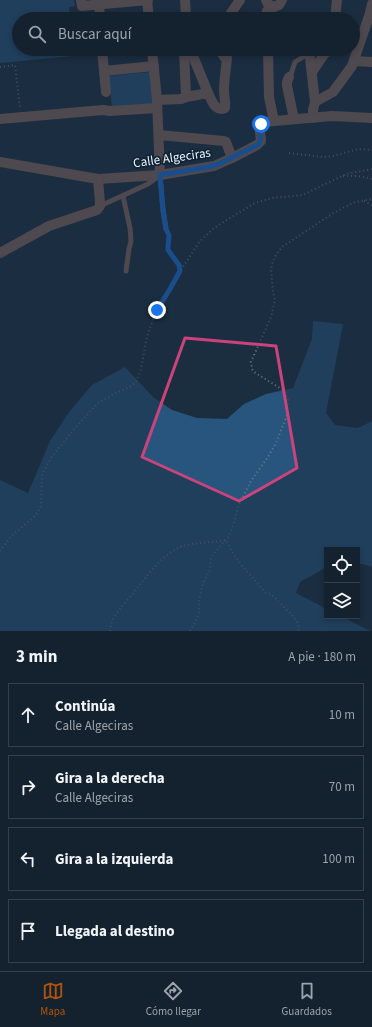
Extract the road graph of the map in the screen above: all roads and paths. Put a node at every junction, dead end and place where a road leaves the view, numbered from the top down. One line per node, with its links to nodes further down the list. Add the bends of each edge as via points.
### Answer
1 (81, 0): 10 (street, via 82,6)
2 (148, 0): 10 (street); 12 (street)
3 (185, 0): 13 (street)
4 (240, 0): 14 (street)
5 (246, 0): 15 (street)
6 (282, 0): 8 (street, via 274,7)
7 (338, 0): 16 (street)
8 (268, 3)
9 (372, 4): 17 (street)
10 (98, 5): 11 (street)
11 (99, 12)
12 (149, 12)
13 (185, 12)
14 (232, 12)
15 (239, 12)
16 (336, 12)
17 (360, 38)
18 (103, 56): 32 (street)
19 (153, 56): 31 (street)
20 (184, 56): 37 (street)
21 (193, 56): 36 (street)
22 (228, 56): 36 (street, via 224,88 225,108 217,108)
23 (268, 56): 45 (street, via 269,97)
24 (304, 56): 34 (lane, via 295,62)
25 (309, 56): 33 (street)
26 (323, 56): 33 (street)
27 (354, 56): 28 (street)
28 (354, 61): 29 (street); 38 (street, via 333,92)
29 (372, 62)
30 (0, 66): 40 (path, via 15,65)
31 (154, 66): 32 (street); 39 (street)
32 (104, 71): 35 (street)
33 (312, 72): 38 (street)
34 (289, 77): 44 (street, via 287,86)
35 (106, 92)
36 (208, 93): 37 (street)
37 (186, 97): 39 (street)
38 (315, 102): 41 (street)
39 (157, 104): 40 (street, via 110,112 103,110); 46 (street)
40 (21, 117): 43 (street)
41 (313, 118): 42 (street, Calle Algeciras); 44 (street, Calle Algeciras)
42 (372, 118)
43 (0, 119)
44 (294, 119): 45 (street, Calle Algeciras)
45 (274, 121): 49 (street, Calle Algeciras, via 263,122 260,125 259,144)
46 (159, 135): 49 (street, via 224,141); 52 (street)
47 (372, 150): 48 (path, via 359,149 323,157)
48 (290, 153)
49 (232, 158): 52 (street, Calle Algeciras, via 208,167)
50 (0, 162): 54 (street, Calle Algeciras)
51 (372, 169): 53 (path)
52 (160, 175): 54 (street, Calle Algeciras); 56 (lane); 61 (lane)
53 (341, 176): 55 (path); 64 (path, via 303,195 266,200 239,212 200,241)
54 (98, 179): 59 (street)
55 (372, 179)
56 (123, 196): 59 (lane); 63 (lane, via 131,241)
57 (372, 199): 58 (path)
58 (363, 201): 60 (path); 65 (path, via 350,204 282,247 273,261 273,310 251,366 254,372 283,390 288,399 287,415 276,443 238,507 230,536)
59 (100, 206): 62 (street, via 92,212 58,222)
60 (372, 206)
61 (166, 229): 64 (path, via 169,235 168,250 179,265)
62 (0, 253)
63 (126, 271)
64 (180, 271): 66 (path, via 157,310 147,336 136,382 98,403 75,428 51,458 42,474 40,510)
65 (226, 540): 67 (path, via 183,546 164,558 122,606 112,621); 68 (path, via 211,557 210,570 198,600 199,614); 69 (path, via 249,575 294,617)
66 (0, 551)
67 (110, 631)
68 (190, 631)
69 (299, 631)

